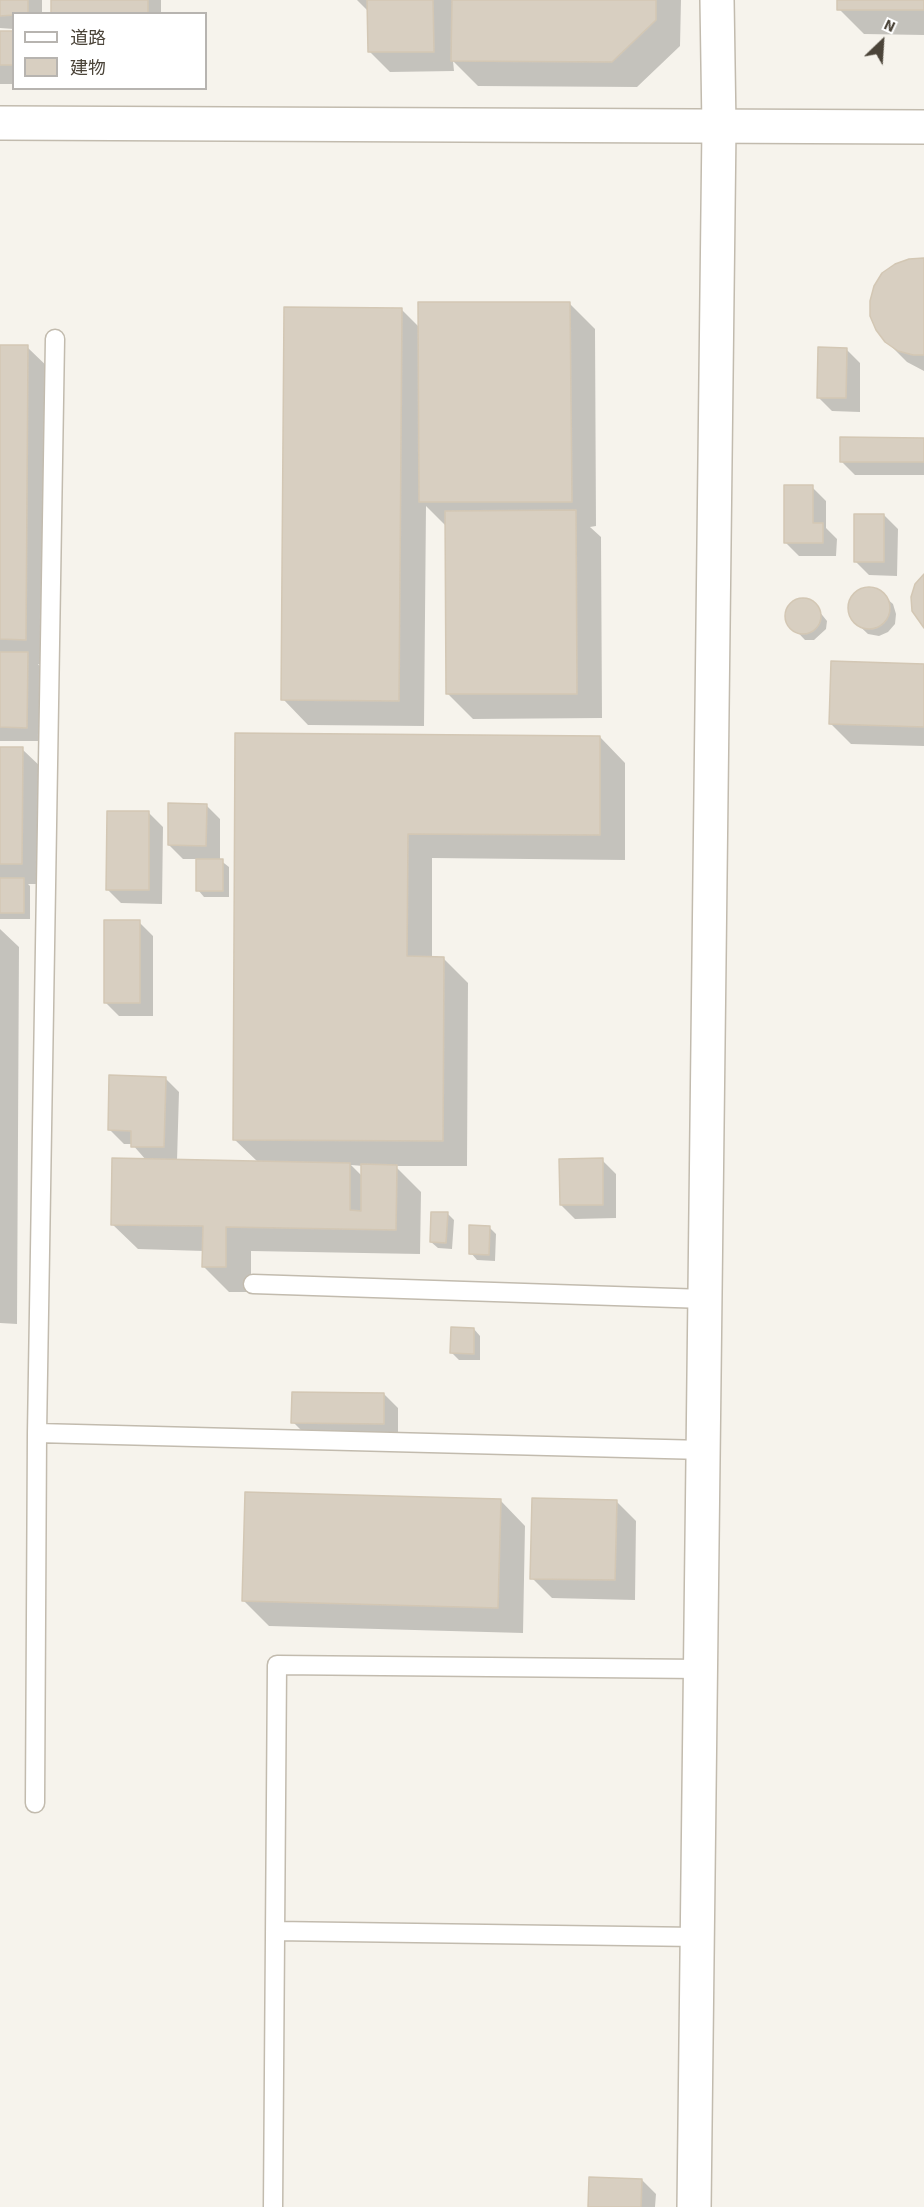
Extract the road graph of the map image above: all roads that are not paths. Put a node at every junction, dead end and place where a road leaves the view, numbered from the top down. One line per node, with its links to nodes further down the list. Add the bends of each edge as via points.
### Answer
1 (717, 0): 3 (street)
2 (0, 123): 3 (street)
3 (719, 127): 4 (street); 7 (street)
4 (924, 127)
5 (54, 339): 8 (lane)
6 (253, 1284): 7 (lane)
7 (705, 1299): 9 (street)
8 (37, 1433): 9 (lane); 11 (lane)
9 (704, 1450): 10 (street)
10 (701, 1669): 12 (lane, via 277,1665); 13 (street)
11 (35, 1803)
12 (276, 1930): 13 (lane); 14 (lane)
13 (698, 1937): 15 (street)
14 (273, 2207)
15 (694, 2207)

